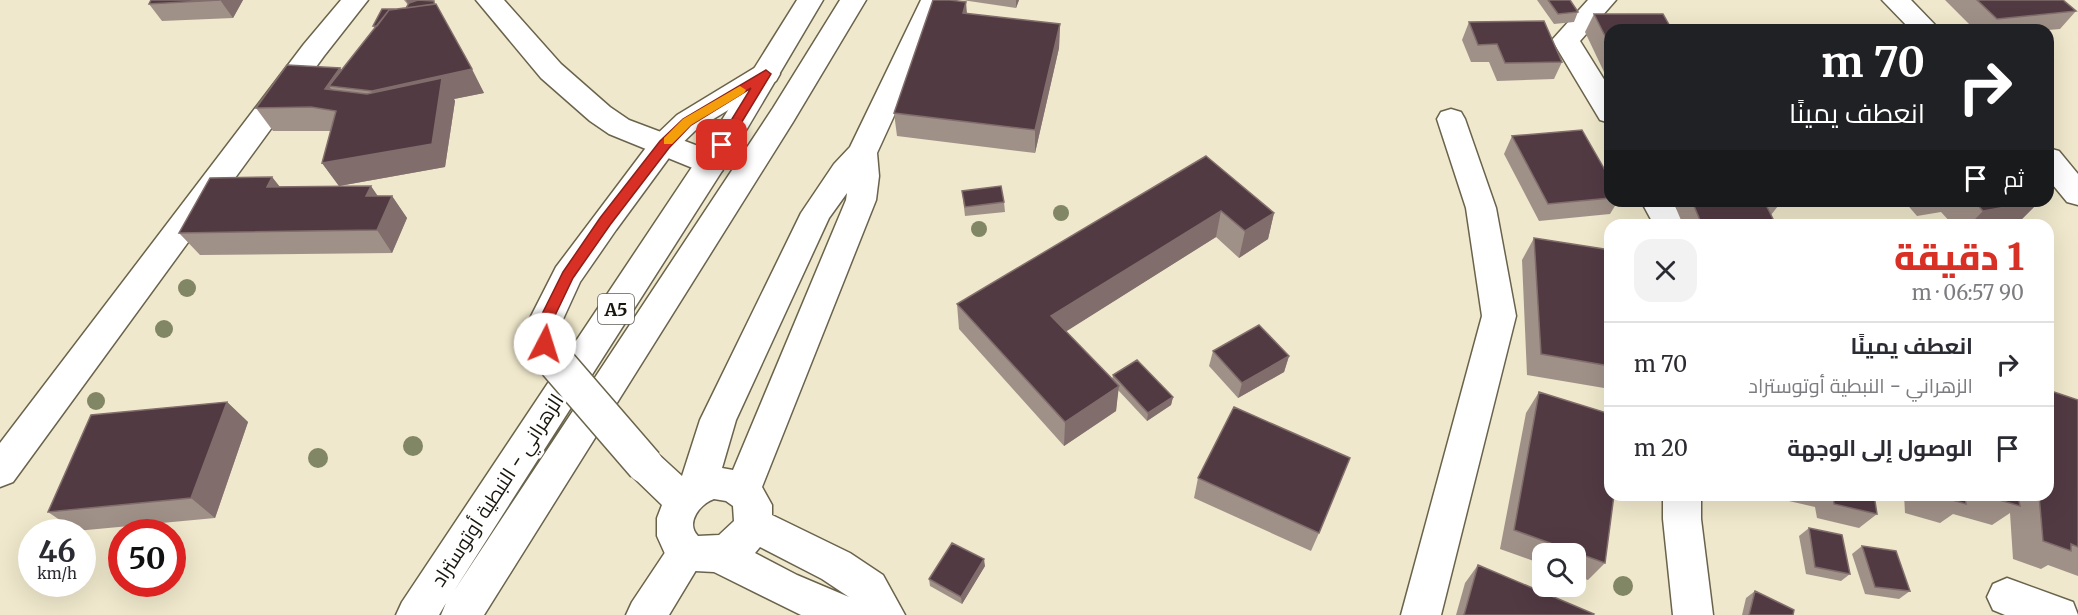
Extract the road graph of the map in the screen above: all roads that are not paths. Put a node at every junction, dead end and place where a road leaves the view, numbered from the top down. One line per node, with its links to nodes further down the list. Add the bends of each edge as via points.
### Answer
1 (355, 0): 17 (main road)
2 (489, 0): 12 (main road, via 551,71 600,114 619,127)
3 (810, 0): 9 (main road, الزهراني - النبطية أوتوستراد / A5)
4 (854, 0): 24 (main road, الزهراني - النبطية أوتوستراد / A5)
5 (934, 0): 13 (main road)
6 (1603, 0): 10 (main road, via 1566,39)
7 (1895, 0): 8 (main road)
8 (1921, 24)
9 (766, 74): 12 (main road, via 687,122); 14 (main road, الزهراني - النبطية أوتوستراد / A5)
10 (1604, 103)
11 (1452, 119): 28 (main road, via 1481,208 1499,316)
12 (664, 144): 14 (main road); 18 (main road, bridge, via 567,276 542,328 545,344 556,362 645,465)
13 (862, 153): 18 (main road, via 816,213 718,420); 20 (main road, via 861,200)
14 (711, 163): 23 (main road, الزهراني - النبطية أوتوستراد / A5)
15 (2054, 166): 16 (main road)
16 (2078, 194)
17 (0, 471)
18 (690, 495): 20 (main road, via 714,483 730,484); 21 (main road, via 675,514 674,528 678,541)
19 (1682, 501): 29 (main road)
20 (748, 507): 21 (main road, via 745,537 733,548); 27 (main road, via 869,588)
21 (703, 553): 25 (main road); 26 (main road)
22 (2007, 597): 30 (main road)
23 (416, 615)
24 (461, 615)
25 (646, 615)
26 (846, 615)
27 (885, 615)
28 (1421, 615)
29 (1693, 615)
30 (2059, 615)

